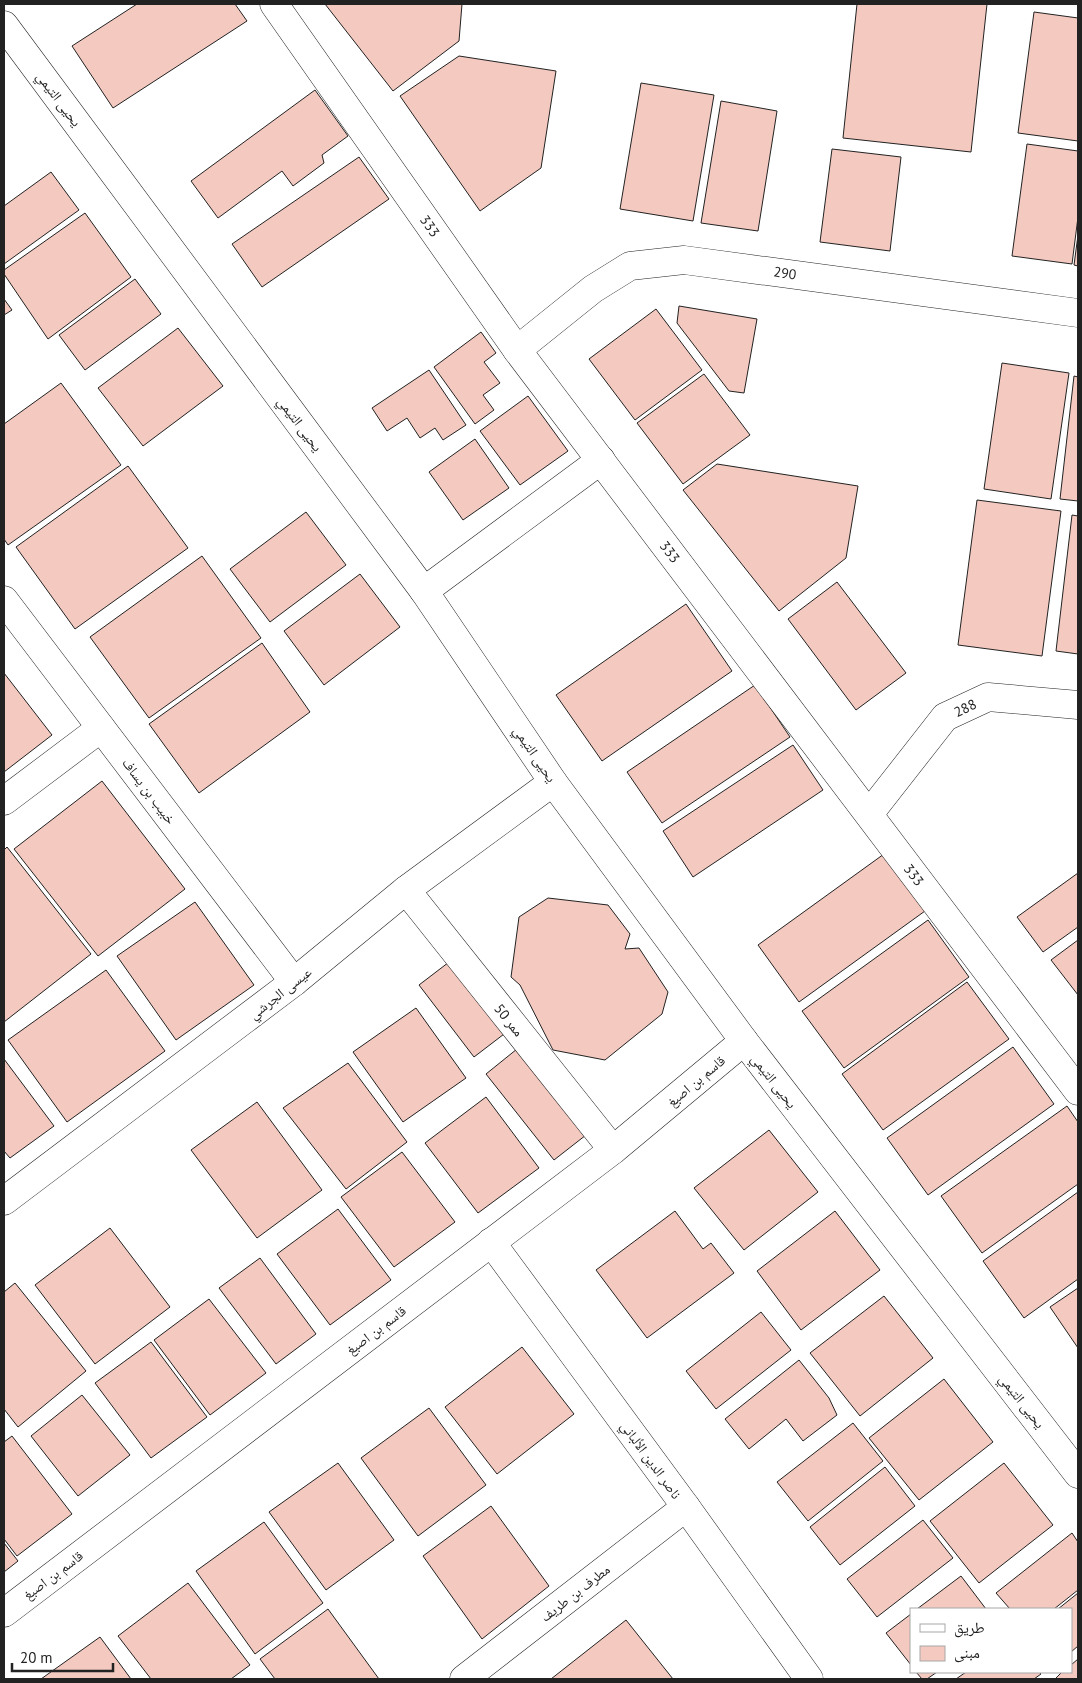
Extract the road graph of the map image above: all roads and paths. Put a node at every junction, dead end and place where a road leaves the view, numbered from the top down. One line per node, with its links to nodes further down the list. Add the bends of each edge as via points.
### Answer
1 (274, 4): 4 (street, 333)
2 (4, 25): 6 (street, يحيى التيمي)
3 (1078, 313): 4 (street, 290, via 684,260 630,266 593,289)
4 (518, 350): 5 (street, 333)
5 (601, 460): 6 (street); 12 (street, 333)
6 (424, 591): 10 (street, يحيى التيمي)
7 (4, 600): 9 (street, خبيب بن يساف)
8 (1078, 705): 12 (street, 288, via 988,697 945,717)
9 (101, 728): 11 (street); 14 (street, خبيب بن يساف)
10 (553, 782): 13 (street, عيسى الجرشي); 15 (street, يحيى التيمي)
11 (4, 801)
12 (869, 814): 16 (street, 333)
13 (406, 890): 14 (street, عيسى الجرشي); 17 (street, ممر 50)
14 (294, 982): 18 (street, عيسى الجرشي)
15 (744, 1042): 17 (street, قاسم بن اصبغ); 20 (street, يحيى التيمي)
16 (1078, 1091)
17 (613, 1150): 19 (street, قاسم بن اصبغ)
18 (4, 1202)
19 (491, 1242): 21 (street, ناصر الدين الألباني); 22 (street, قاسم بن اصبغ)
20 (1078, 1474)
21 (686, 1507): 23 (street, مطرف بن طريف); 24 (street, ناصر الدين الألباني)
22 (4, 1613)
23 (464, 1679)
24 (809, 1679)

